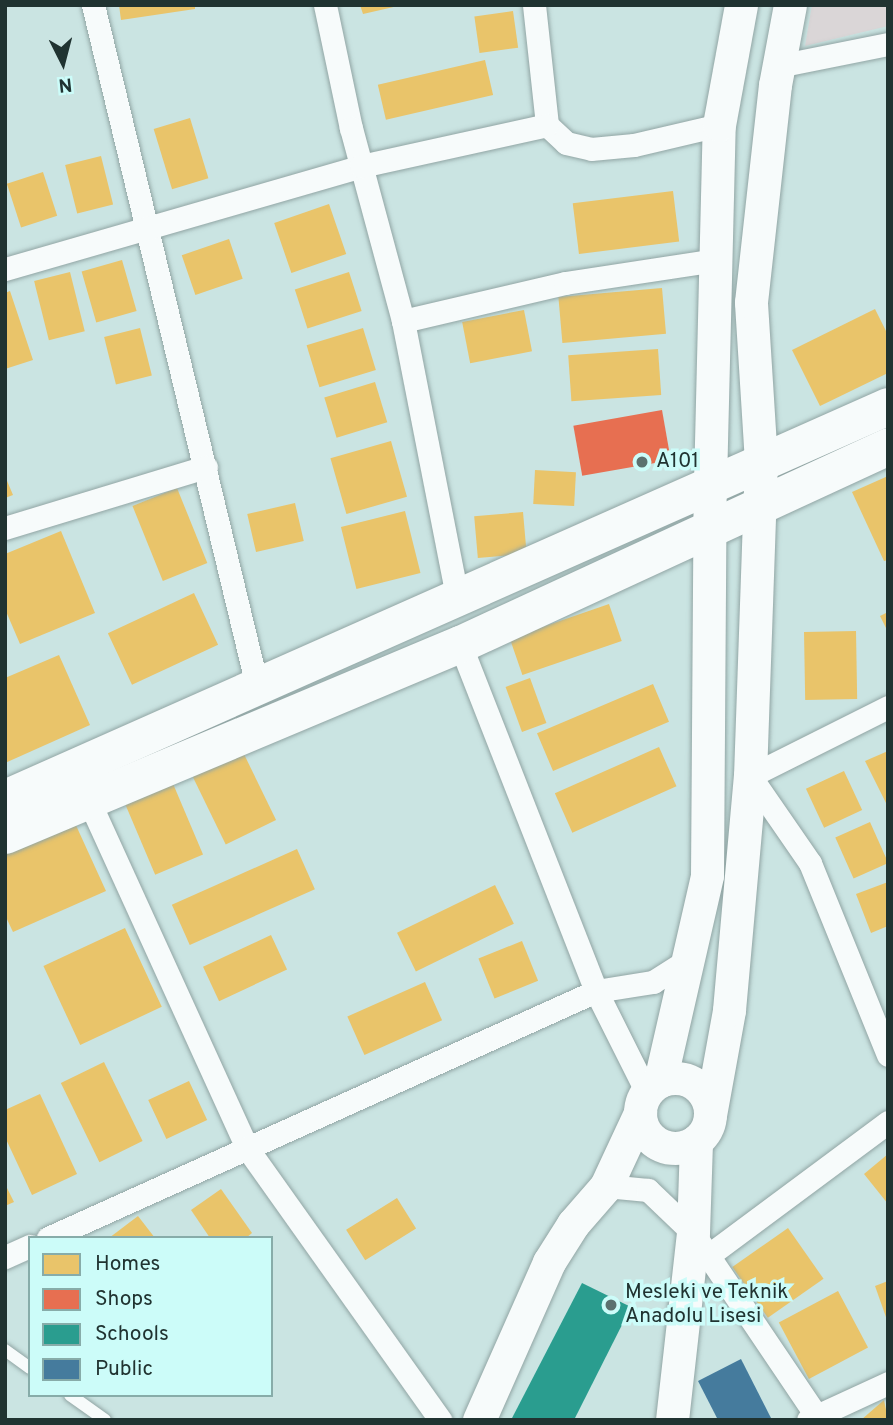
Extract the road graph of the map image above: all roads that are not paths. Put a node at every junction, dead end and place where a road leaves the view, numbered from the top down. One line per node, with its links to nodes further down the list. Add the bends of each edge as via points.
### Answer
1 (93, 5): 11 (street)
2 (325, 5): 10 (street)
3 (534, 5): 8 (street)
4 (741, 5): 9 (street)
5 (790, 5): 7 (street)
6 (888, 44): 7 (street)
7 (778, 66): 17 (street, via 751,302)
8 (547, 125): 9 (street, via 566,143 591,149); 10 (street)
9 (719, 125): 12 (street)
10 (361, 166): 11 (street); 14 (street)
11 (145, 229): 13 (street); 18 (street)
12 (715, 260): 14 (street, via 565,282); 19 (street)
13 (5, 269)
14 (403, 321): 23 (street)
15 (888, 406): 17 (main road)
16 (888, 446): 20 (main road)
17 (761, 462): 19 (main road); 20 (street)
18 (206, 467): 21 (street); 25 (street)
19 (710, 483): 22 (street); 23 (main road)
20 (760, 506): 22 (main road); 27 (street)
21 (5, 528)
22 (710, 528): 24 (main road); 31 (street, via 707,875)
23 (457, 597): 25 (main road)
24 (460, 645): 28 (main road); 32 (street)
25 (257, 686): 28 (main road)
26 (888, 707): 27 (street)
27 (750, 776): 33 (street, via 810,863); 36 (street, via 729,1010)
28 (81, 783): 29 (main road); 30 (main road); 37 (street)
29 (5, 798)
30 (5, 835)
31 (689, 959): 32 (street, via 653,982); 34 (street)
32 (596, 992): 34 (street); 37 (street)
33 (888, 1055)
34 (649, 1096): 36 (street, via 651,1139); 36 (street, via 692,1082 704,1093); 38 (street)
35 (888, 1122): 40 (street)
36 (694, 1135): 38 (street); 40 (street)
37 (247, 1148): 39 (street); 49 (street)
38 (606, 1186): 40 (street, via 648,1190); 50 (street, via 573,1224 550,1262)
39 (52, 1236)
40 (701, 1244): 47 (street); 51 (street)
41 (28, 1247): 42 (street)
42 (5, 1257)
43 (5, 1350): 44 (lane)
44 (28, 1367)
45 (888, 1383): 47 (street)
46 (73, 1397): 48 (lane)
47 (814, 1418)
48 (105, 1420)
49 (440, 1420)
50 (479, 1420)
51 (672, 1420)

